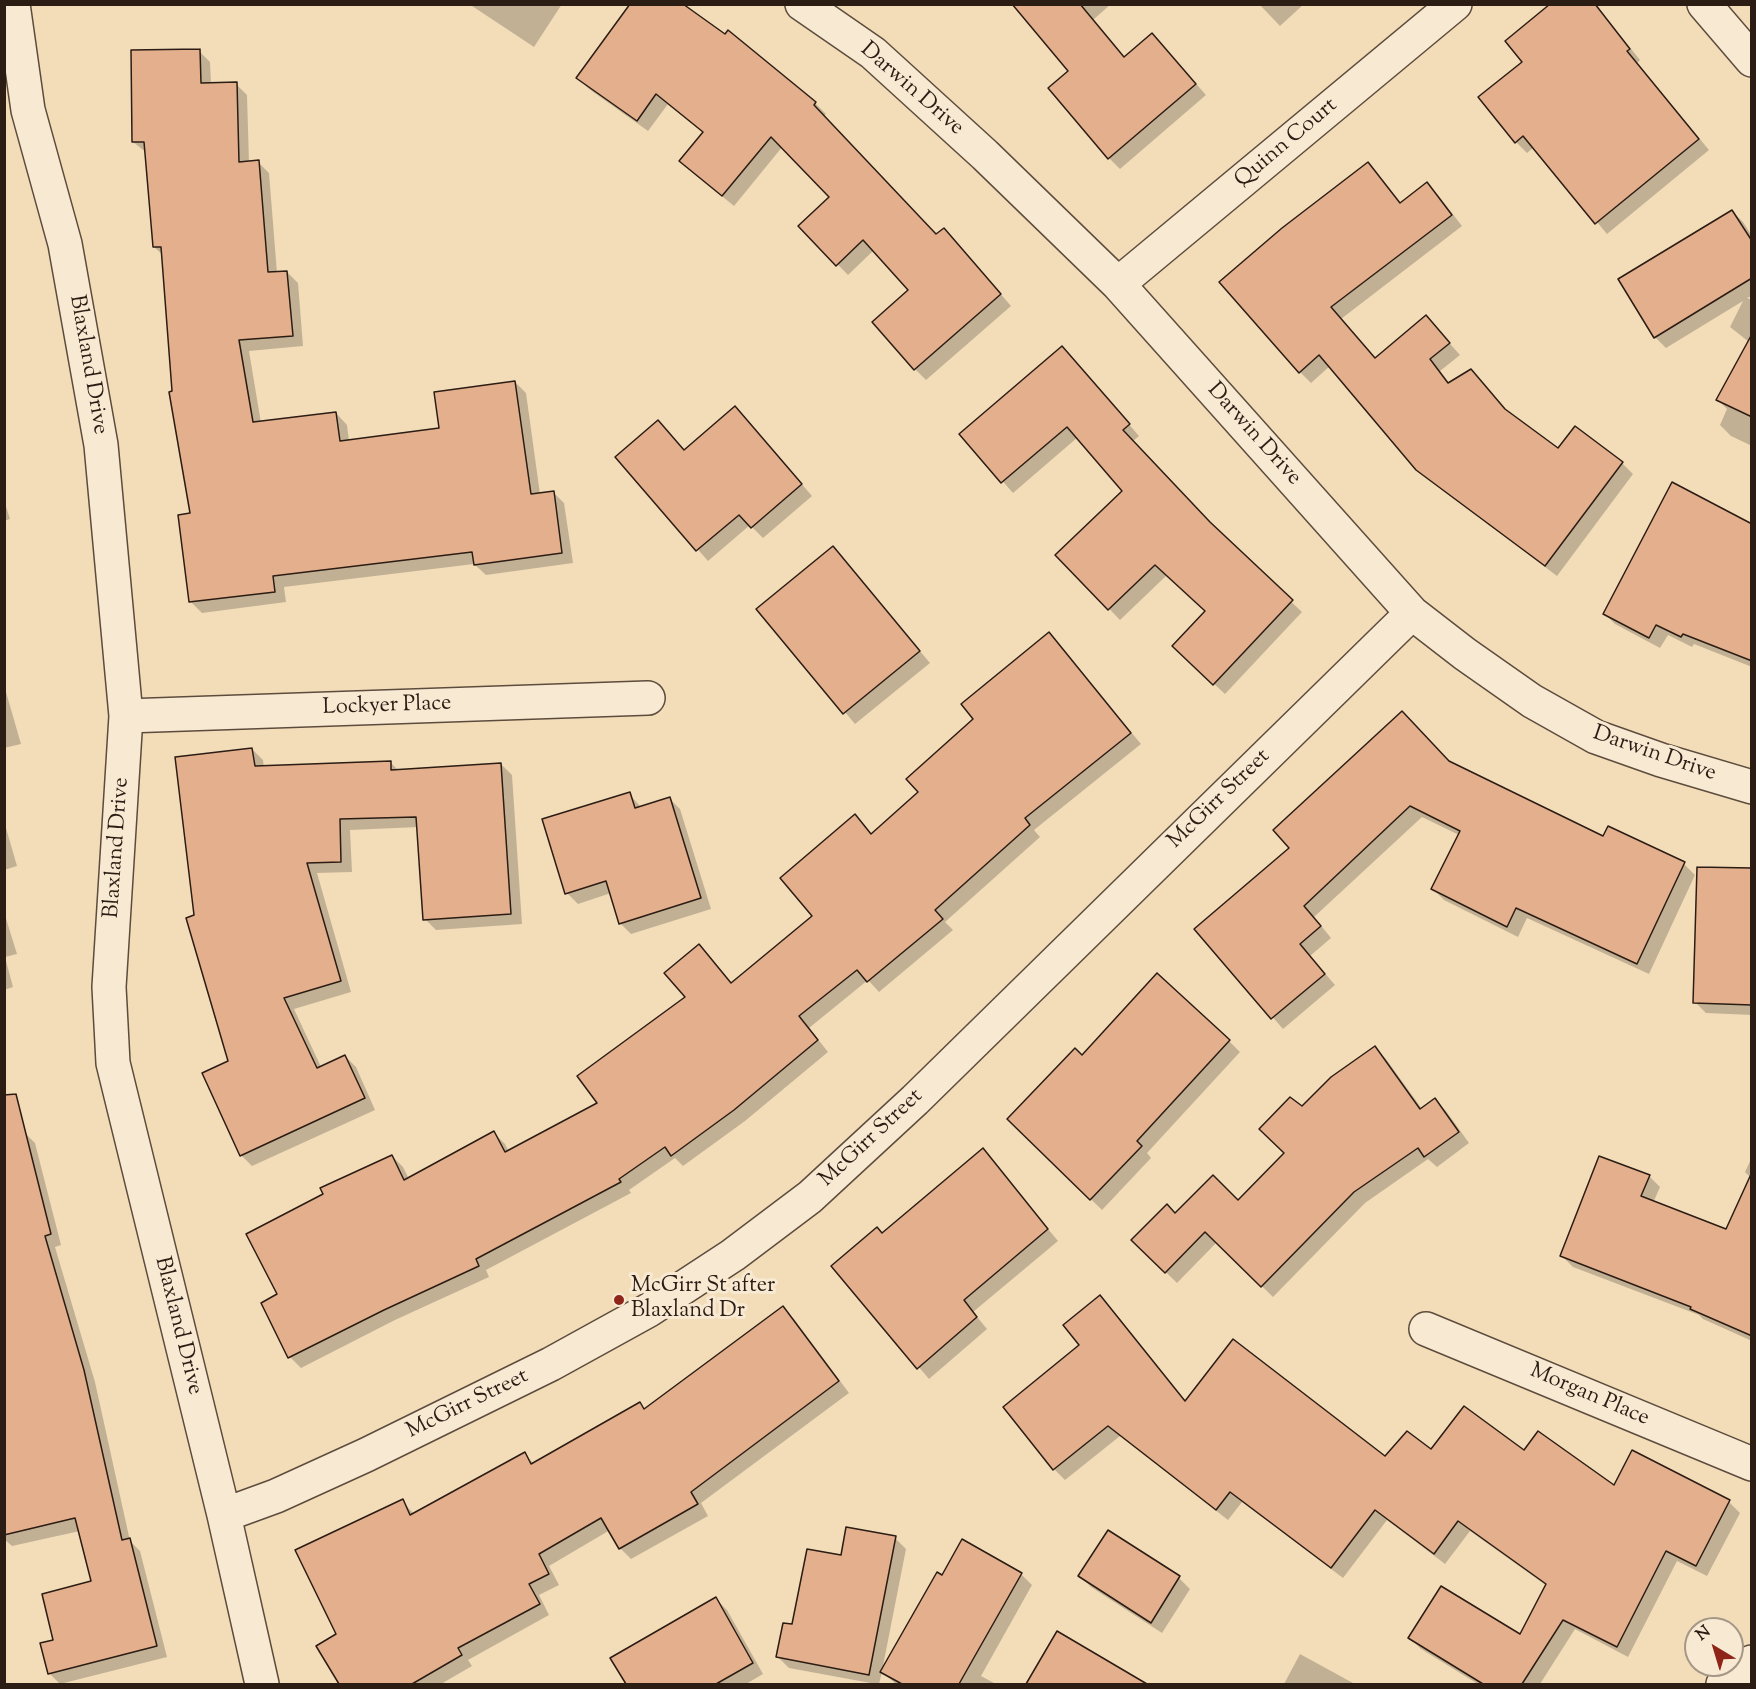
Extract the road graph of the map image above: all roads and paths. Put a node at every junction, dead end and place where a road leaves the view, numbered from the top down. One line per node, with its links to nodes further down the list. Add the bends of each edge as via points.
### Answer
1 (13, 4): 9 (street, Blaxland Drive, via 28,110 65,244 101,445)
2 (802, 4): 6 (street, Darwin Drive, via 873,53 985,154)
3 (1455, 4): 6 (street, Quinn Court)
4 (1704, 4): 5 (street)
5 (1751, 58)
6 (1118, 284): 7 (street, Darwin Drive)
7 (1412, 613): 10 (street, Darwin Drive, via 1532,701 1596,737); 13 (street, McGirr Street, via 915,1100 810,1197 733,1255 649,1310 551,1364 366,1455)
8 (648, 698): 9 (street, Lockyer Place)
9 (126, 716): 13 (street, Blaxland Drive, via 109,987 113,1063)
10 (1752, 787)
11 (1426, 1329): 12 (street, Morgan Place)
12 (1752, 1464)
13 (224, 1515): 15 (street, Blaxland Drive)
14 (1752, 1662): 16 (street)
15 (262, 1684)
16 (1724, 1684)

